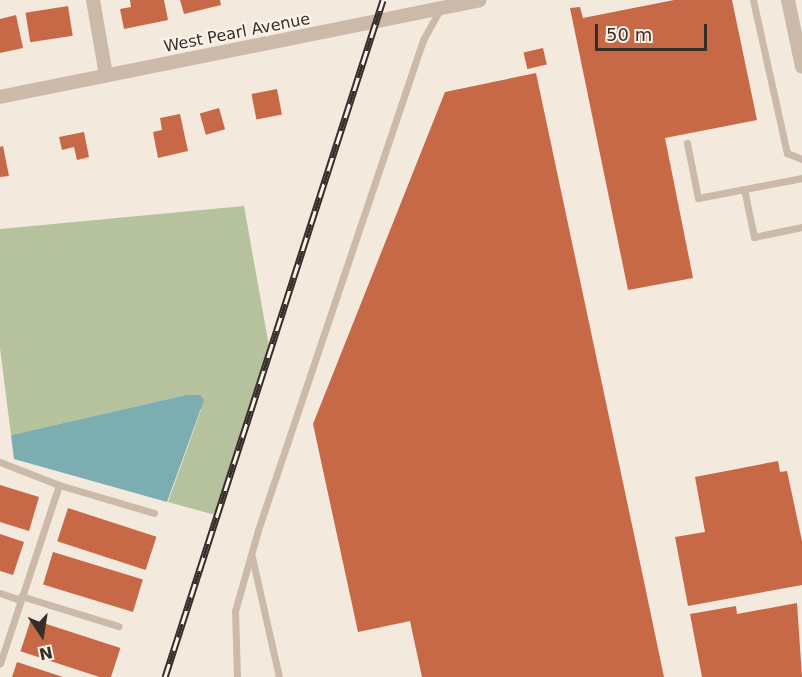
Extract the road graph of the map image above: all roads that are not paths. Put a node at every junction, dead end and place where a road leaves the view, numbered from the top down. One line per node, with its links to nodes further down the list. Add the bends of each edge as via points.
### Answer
1 (93, 0): 7 (street)
2 (479, 0): 5 (street, West Pearl Avenue)
3 (753, 0): 10 (lane, via 784,144 791,158)
4 (794, 8): 6 (street)
5 (440, 9): 7 (street, West Pearl Avenue); 17 (lane, via 423,40)
6 (802, 67)
7 (106, 75): 8 (street, West Pearl Avenue)
8 (0, 97)
9 (687, 143): 12 (lane, via 698,198)
10 (802, 159)
11 (802, 177): 12 (lane)
12 (744, 189): 13 (lane, via 754,237)
13 (802, 227)
14 (0, 462): 15 (lane)
15 (59, 485): 16 (lane); 19 (lane)
16 (154, 513)
17 (251, 555): 22 (lane, via 235,611); 23 (lane)
18 (0, 592): 19 (lane)
19 (21, 598): 20 (lane); 21 (lane)
20 (118, 626)
21 (0, 663)
22 (237, 677)
23 (279, 677)

